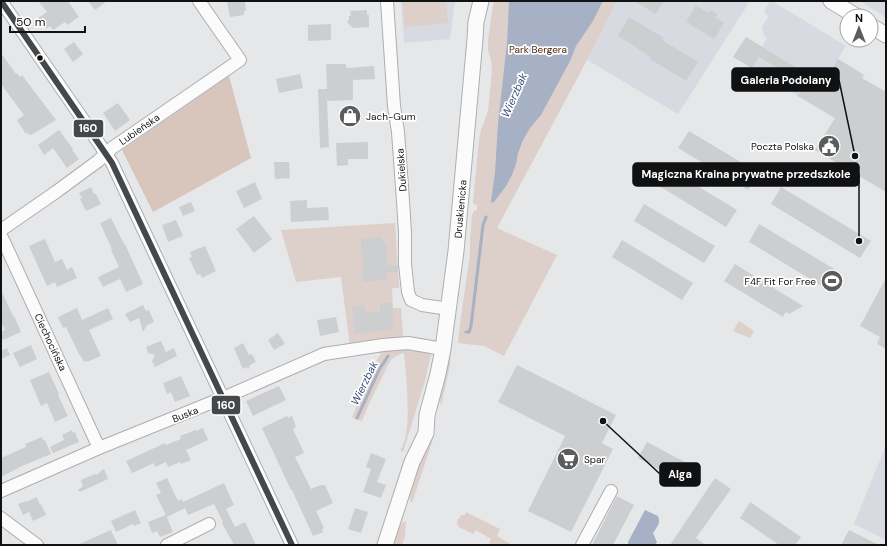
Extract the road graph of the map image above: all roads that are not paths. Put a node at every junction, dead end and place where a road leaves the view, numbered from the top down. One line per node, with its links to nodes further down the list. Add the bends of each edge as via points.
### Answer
1 (199, 1): 7 (street, Lubieńska, via 240,60)
2 (387, 1): 10 (street, Dukielska, via 406,233 405,264 408,292 411,300 422,305)
3 (480, 1): 10 (street, Druskienicka, via 474,39)
4 (831, 1): 6 (street)
5 (1, 2): 7 (street)
6 (843, 8)
7 (107, 153): 8 (street, Lubieńska); 12 (street)
8 (1, 230)
9 (1, 236): 13 (street, Ciechocińska)
10 (449, 309): 11 (street, Druskienicka)
11 (443, 349): 12 (street, Buska, via 408,342 324,354); 21 (street, Druskienicka, via 427,415 426,433 412,462)
12 (223, 398): 13 (street, Buska); 20 (street)
13 (99, 448): 14 (street, Buska)
14 (1, 491)
15 (611, 491): 22 (street)
16 (1, 518): 18 (street)
17 (209, 524): 19 (street)
18 (37, 545)
19 (167, 545)
20 (292, 545)
21 (385, 545)
22 (582, 545)

